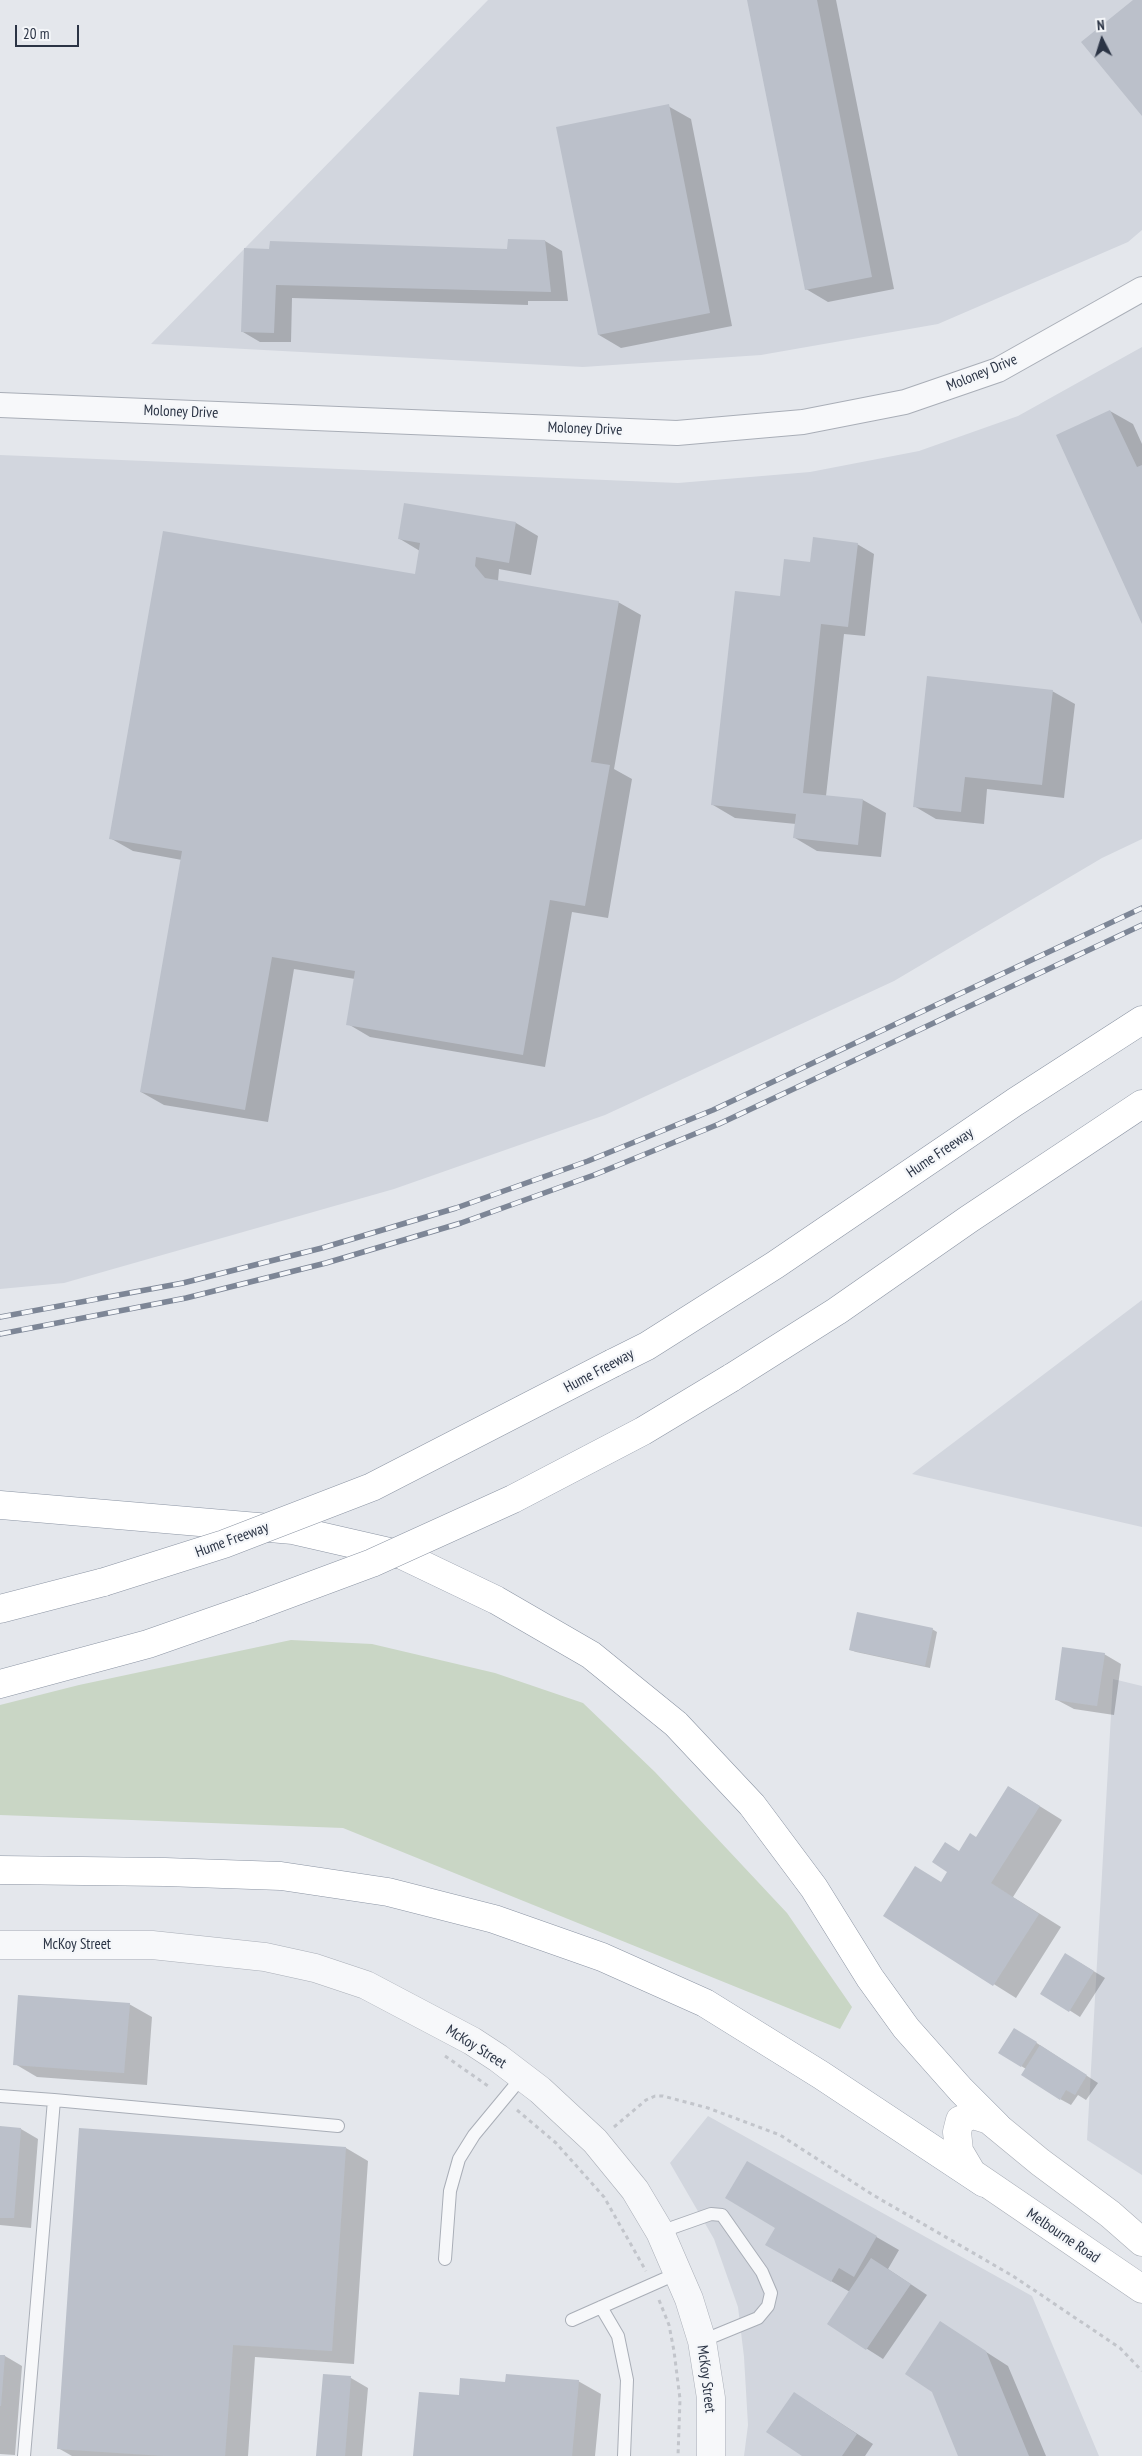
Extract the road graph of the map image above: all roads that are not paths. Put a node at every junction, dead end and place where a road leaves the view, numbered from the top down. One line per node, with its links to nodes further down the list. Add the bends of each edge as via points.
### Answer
1 (1142, 289): 2 (street, Moloney Drive, via 998,370 905,402 803,422 677,433)
2 (0, 405)
3 (1142, 1020): 6 (main road, Hume Freeway, bridge, via 775,1265 647,1346 372,1487 224,1544 104,1582)
4 (1142, 1104): 7 (main road, bridge, via 993,1202 837,1311 731,1378 643,1431 513,1500 372,1564 250,1608 148,1644)
5 (0, 1505): 14 (main road, via 293,1530 402,1555 496,1600 591,1655 676,1724 752,1805 814,1888 870,1978 906,2028)
6 (0, 1609)
7 (0, 1684)
8 (0, 1870): 15 (main road, via 281,1876 388,1892 494,1919 602,1957 705,2003)
9 (0, 1944): 10 (street, McKoy Street, via 152,1945 265,1957 315,1968 366,1985 472,2041)
10 (522, 2077): 16 (street, McKoy Street, via 595,2141 635,2190); 18 (lane, via 474,2135 459,2159 450,2191)
11 (0, 2096): 12 (lane)
12 (54, 2100): 13 (lane); 24 (lane)
13 (338, 2126)
14 (996, 2126): 15 (main road, via 986,2118 969,2115 962,2117 958,2126 957,2144 961,2156 972,2173); 17 (main road)
15 (984, 2183): 20 (main road, Melbourne Road)
16 (660, 2232): 19 (street, McKoy Street); 23 (lane, via 711,2214 722,2215 762,2272 771,2293 768,2306 758,2318)
17 (1140, 2238)
18 (445, 2259)
19 (678, 2273): 21 (lane); 23 (street, McKoy Street)
20 (1142, 2289)
21 (601, 2307): 22 (lane); 25 (lane, via 618,2336 627,2380)
22 (572, 2320)
23 (702, 2341): 26 (street, McKoy Street, via 711,2398)
24 (24, 2456)
25 (624, 2456)
26 (711, 2456)

